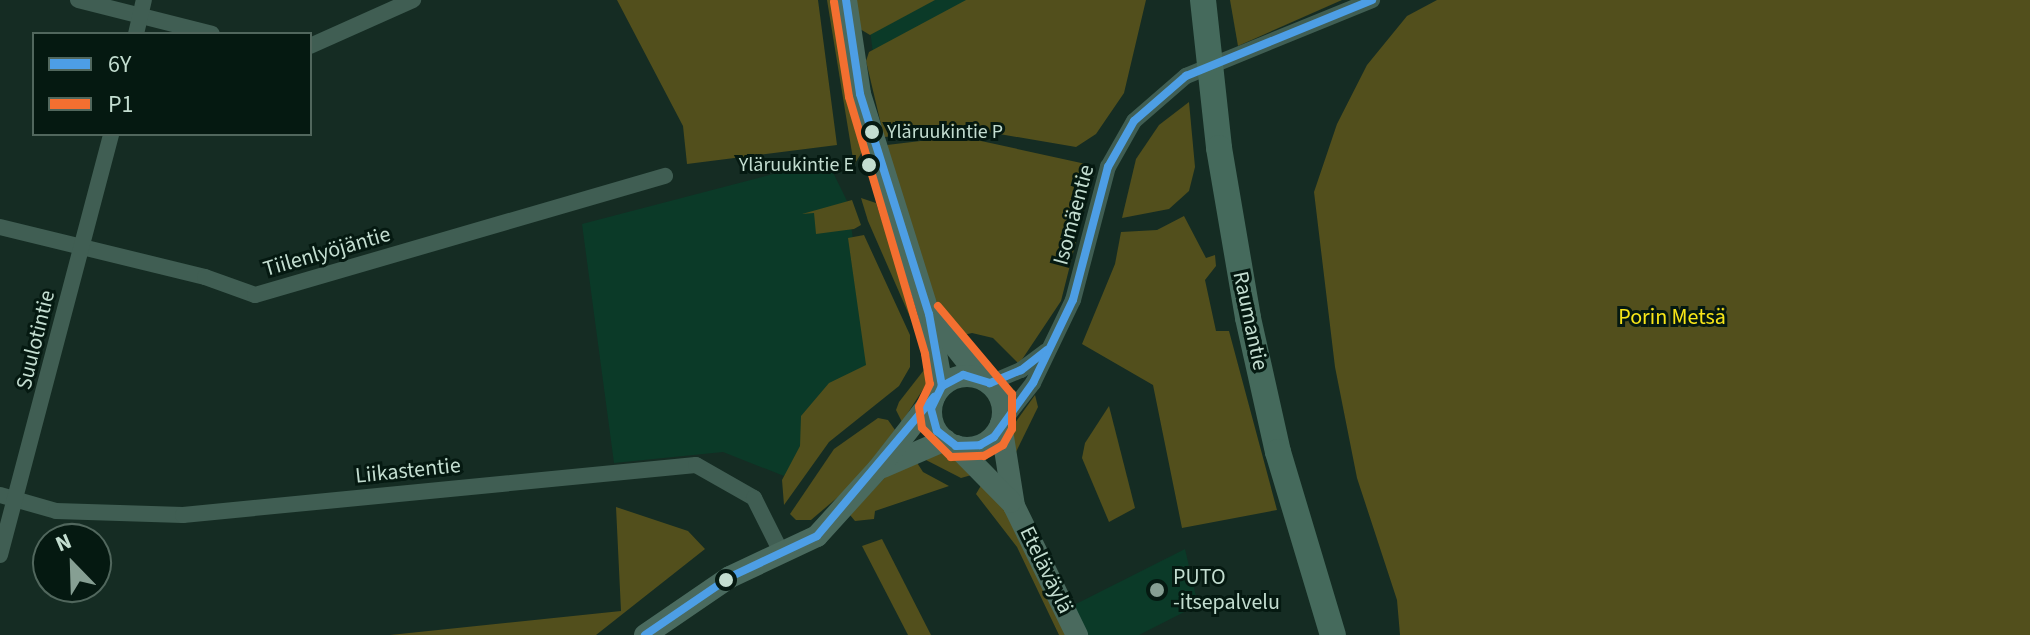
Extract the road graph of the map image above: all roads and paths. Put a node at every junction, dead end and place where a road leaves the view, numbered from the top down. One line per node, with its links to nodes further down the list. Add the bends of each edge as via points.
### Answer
1 (78, 0): 6 (street)
2 (413, 0): 9 (street)
3 (846, 0): 14 (main road, via 860,94)
4 (1203, 0): 28 (highway, Raumantie, via 1219,148 1248,318 1278,452)
5 (1372, 0): 15 (street, Isomäentie, via 1186,76 1134,121 1108,167 1078,285)
6 (142, 8): 7 (street); 8 (street)
7 (136, 32)
8 (207, 32)
9 (312, 45)
10 (110, 136): 13 (street, Suulotintie)
11 (665, 176): 13 (street, Tiilenlyöjäntie, via 255,295 205,277)
12 (0, 227): 13 (street, Tiilenlyöjäntie)
13 (82, 249): 22 (street, Suulotintie)
14 (929, 314): 16 (main road); 17 (main road)
15 (1047, 350): 16 (street, Isomäentie, via 1021,370); 18 (street, Isomäentie, via 1033,383)
16 (985, 380): 17 (main road, via 963,375); 18 (main road, via 1001,398)
17 (938, 391): 19 (main road, via 934,425); 20 (main road)
18 (1001, 424): 19 (main road, via 994,437 980,445); 23 (main road, Eteläväylä)
19 (951, 443): 20 (main road); 23 (main road, Eteläväylä)
20 (878, 469): 24 (main road, via 817,536)
21 (0, 495): 22 (street, Liikastentie)
22 (17, 504): 24 (street, Liikastentie, via 56,511 183,515 696,465 754,498); 25 (street, Suulotintie)
23 (1014, 506): 27 (main road, Eteläväylä)
24 (781, 552): 26 (main road, via 730,577)
25 (0, 555)
26 (645, 635)
27 (1077, 635)
28 (1333, 635)

